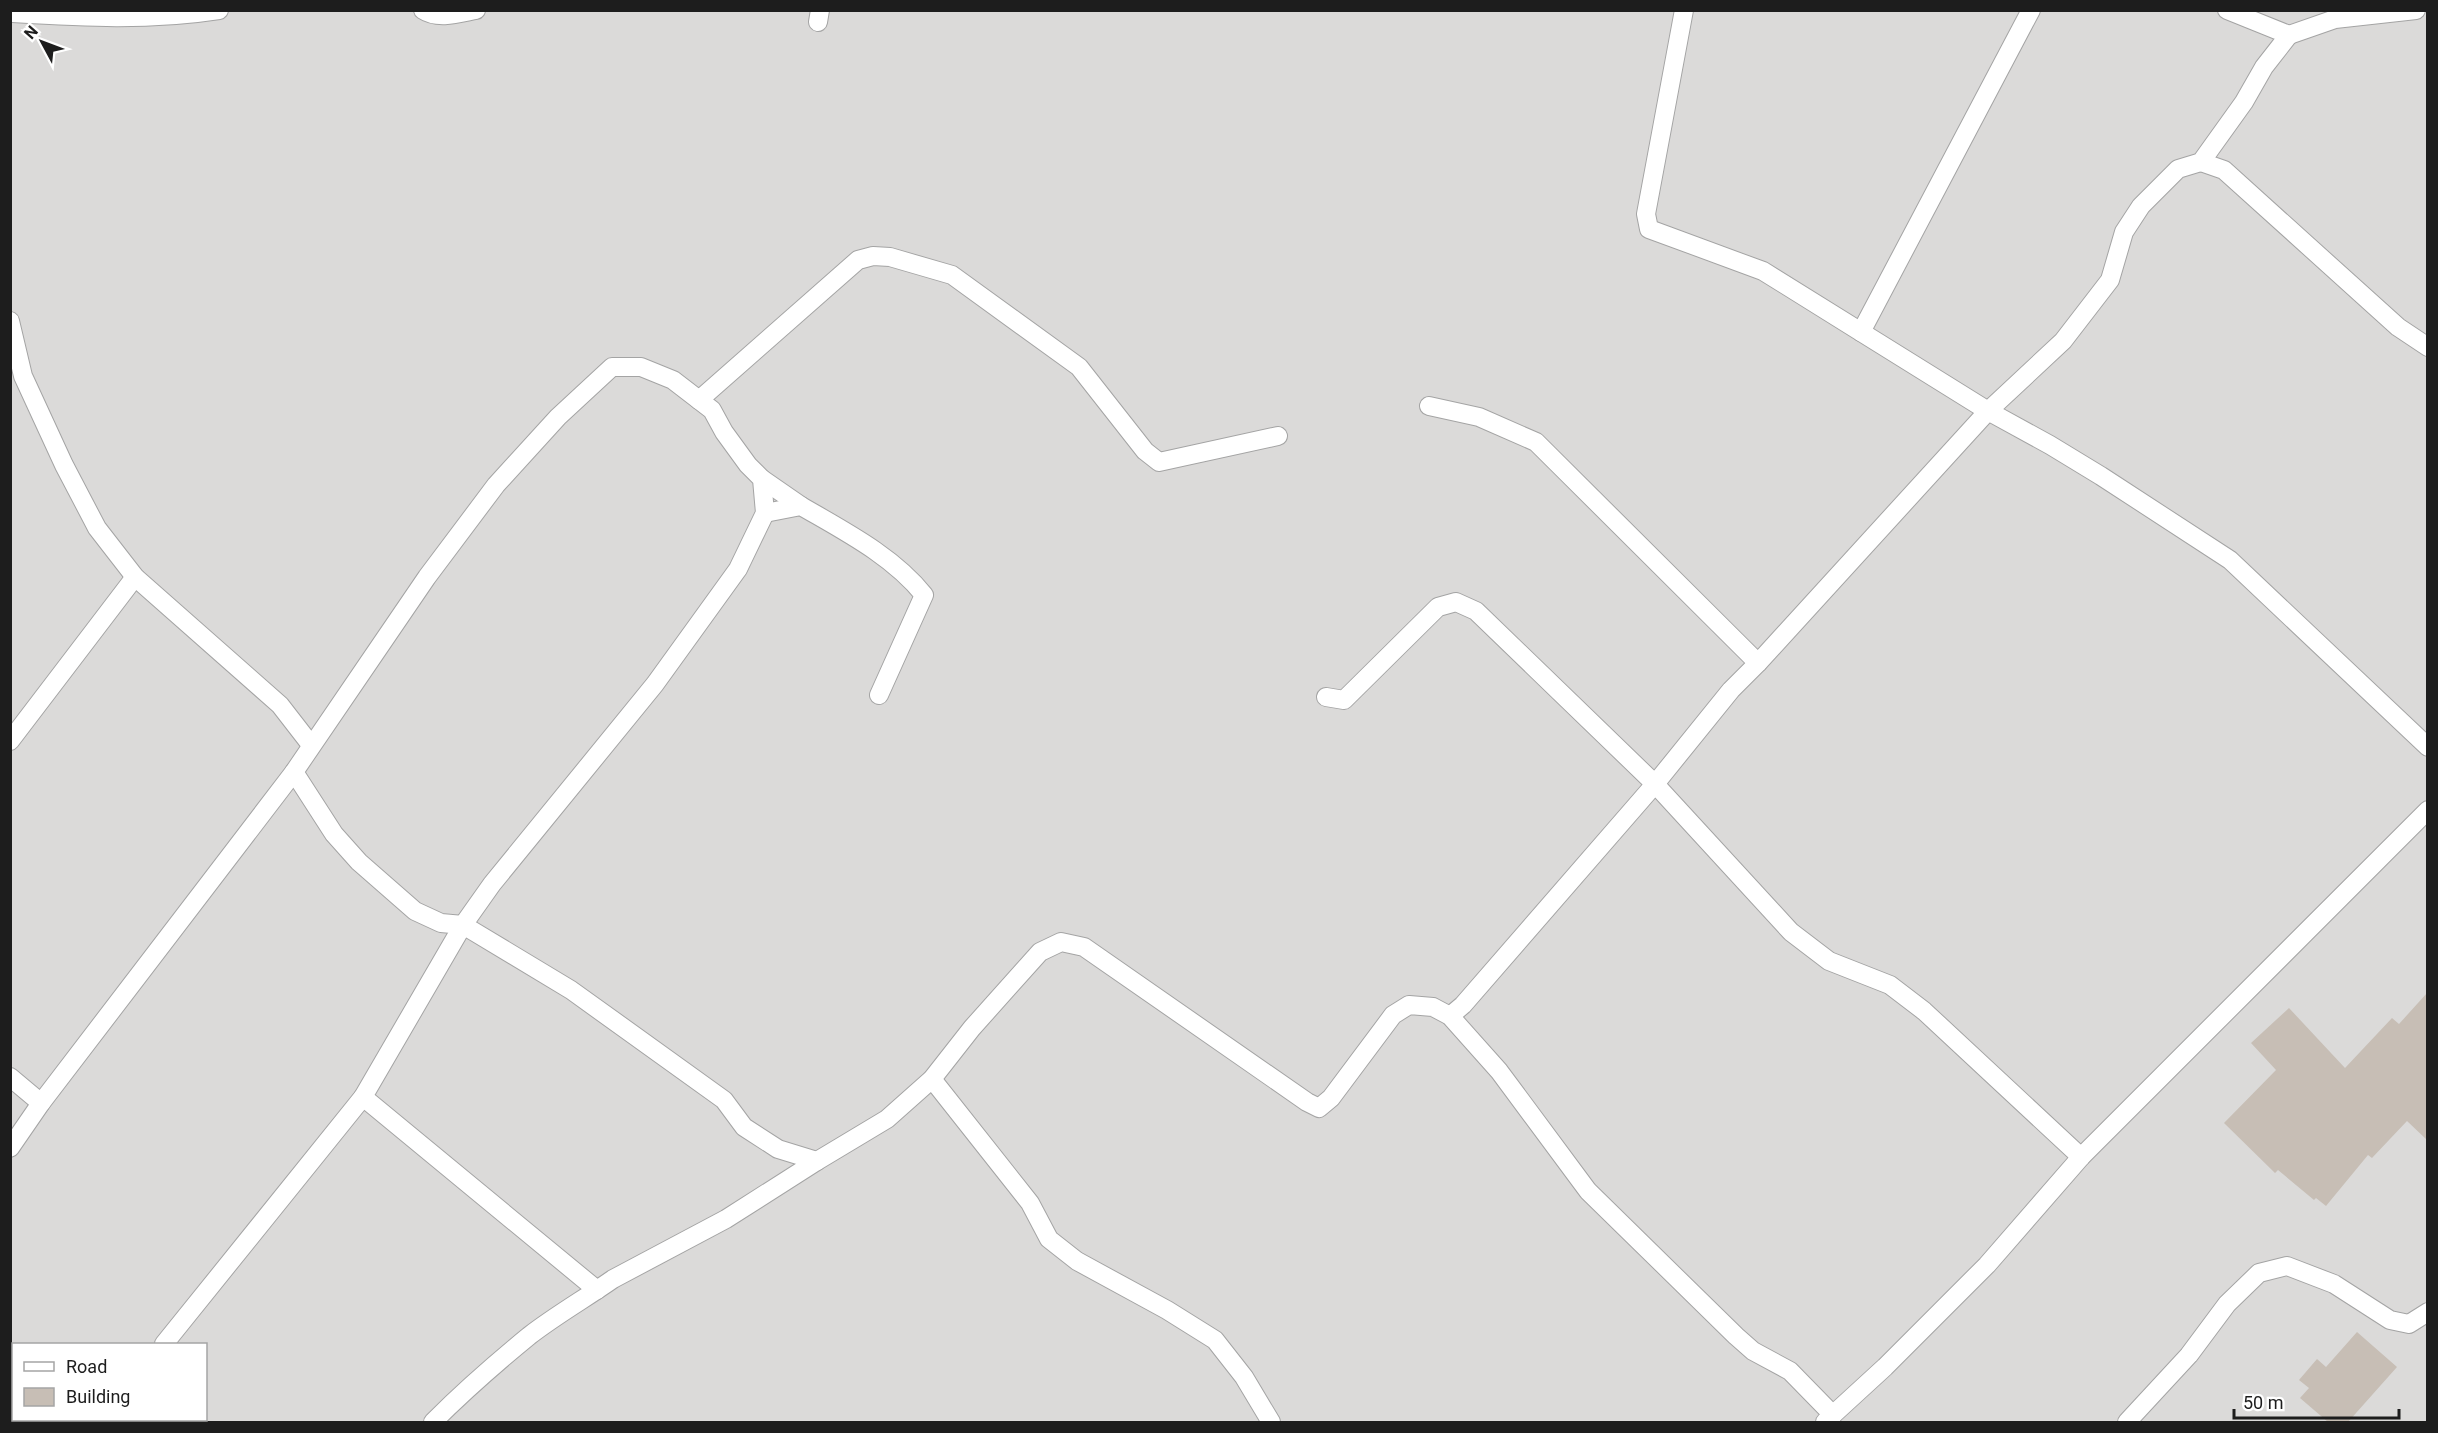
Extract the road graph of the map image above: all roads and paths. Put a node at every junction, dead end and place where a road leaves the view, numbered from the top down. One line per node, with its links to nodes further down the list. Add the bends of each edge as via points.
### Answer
1 (219, 10): 8 (street, via 164,17 98,18)
2 (423, 10): 3 (street, via 445,15)
3 (476, 10)
4 (1684, 10): 12 (street, via 1646,214 1649,229 1763,272)
5 (2031, 10): 12 (street)
6 (2227, 10): 9 (street)
7 (2416, 10): 9 (street, via 2335,19)
8 (10, 13)
9 (2289, 36): 10 (street)
10 (2201, 162): 13 (street, via 2224,170 2398,327); 16 (street, via 2178,168 2141,206 2124,232 2110,280 2063,341)
11 (10, 321): 21 (street, via 23,376 64,465 97,528)
12 (1861, 332): 16 (street)
13 (2427, 347)
14 (699, 400): 17 (street, via 858,260 890,257 952,275 1079,367 1145,451 1159,462); 18 (street, via 712,410 723,432); 26 (street, via 673,380 641,367 612,367 558,417 496,485)
15 (1429, 406): 22 (street, via 1479,417 1536,442)
16 (1988, 411): 22 (street); 27 (street, via 2050,445 2230,560)
17 (1278, 436)
18 (762, 479): 19 (street); 20 (street)
19 (801, 507): 20 (street); 23 (street, via 862,542 914,582 924,595)
20 (765, 513): 31 (street, via 738,569 669,666)
21 (135, 577): 25 (street); 26 (street, via 280,705)
22 (1758, 663): 29 (street, via 1731,690)
23 (879, 695)
24 (1326, 697): 29 (street, via 1344,700 1438,607 1456,602 1476,611)
25 (10, 741)
26 (311, 745): 28 (street)
27 (2427, 747)
28 (294, 772): 31 (street, via 334,834 359,862 415,911 441,923); 36 (street)
29 (1656, 784): 32 (street); 38 (street, via 1791,932 1828,961 1890,985 1924,1011)
30 (2427, 810): 38 (street)
31 (463, 925): 35 (street); 39 (street, via 571,990 724,1100 744,1127 778,1149)
32 (1450, 1016): 34 (street, via 1432,1007 1409,1005 1393,1015 1331,1098 1319,1108 1084,947 1061,942 1040,952); 43 (street, via 1499,1071 1588,1191 1736,1336 1753,1351 1790,1371)
33 (10, 1077): 36 (street)
34 (932, 1078): 39 (street, via 887,1119); 45 (street, via 1030,1203 1049,1239 1077,1261 1215,1340 1244,1377)
35 (363, 1097): 40 (street); 42 (street)
36 (41, 1103): 37 (street)
37 (10, 1149)
38 (2081, 1156): 43 (street, via 1986,1265)
39 (818, 1161): 40 (street, via 726,1219)
40 (597, 1290): 44 (street, via 530,1336)
41 (2427, 1312): 46 (street, via 2409,1324 2390,1320 2334,1284 2287,1266 2259,1273 2227,1304 2189,1355)
42 (165, 1343)
43 (1829, 1419)
44 (433, 1422)
45 (1270, 1422)
46 (2127, 1422)

